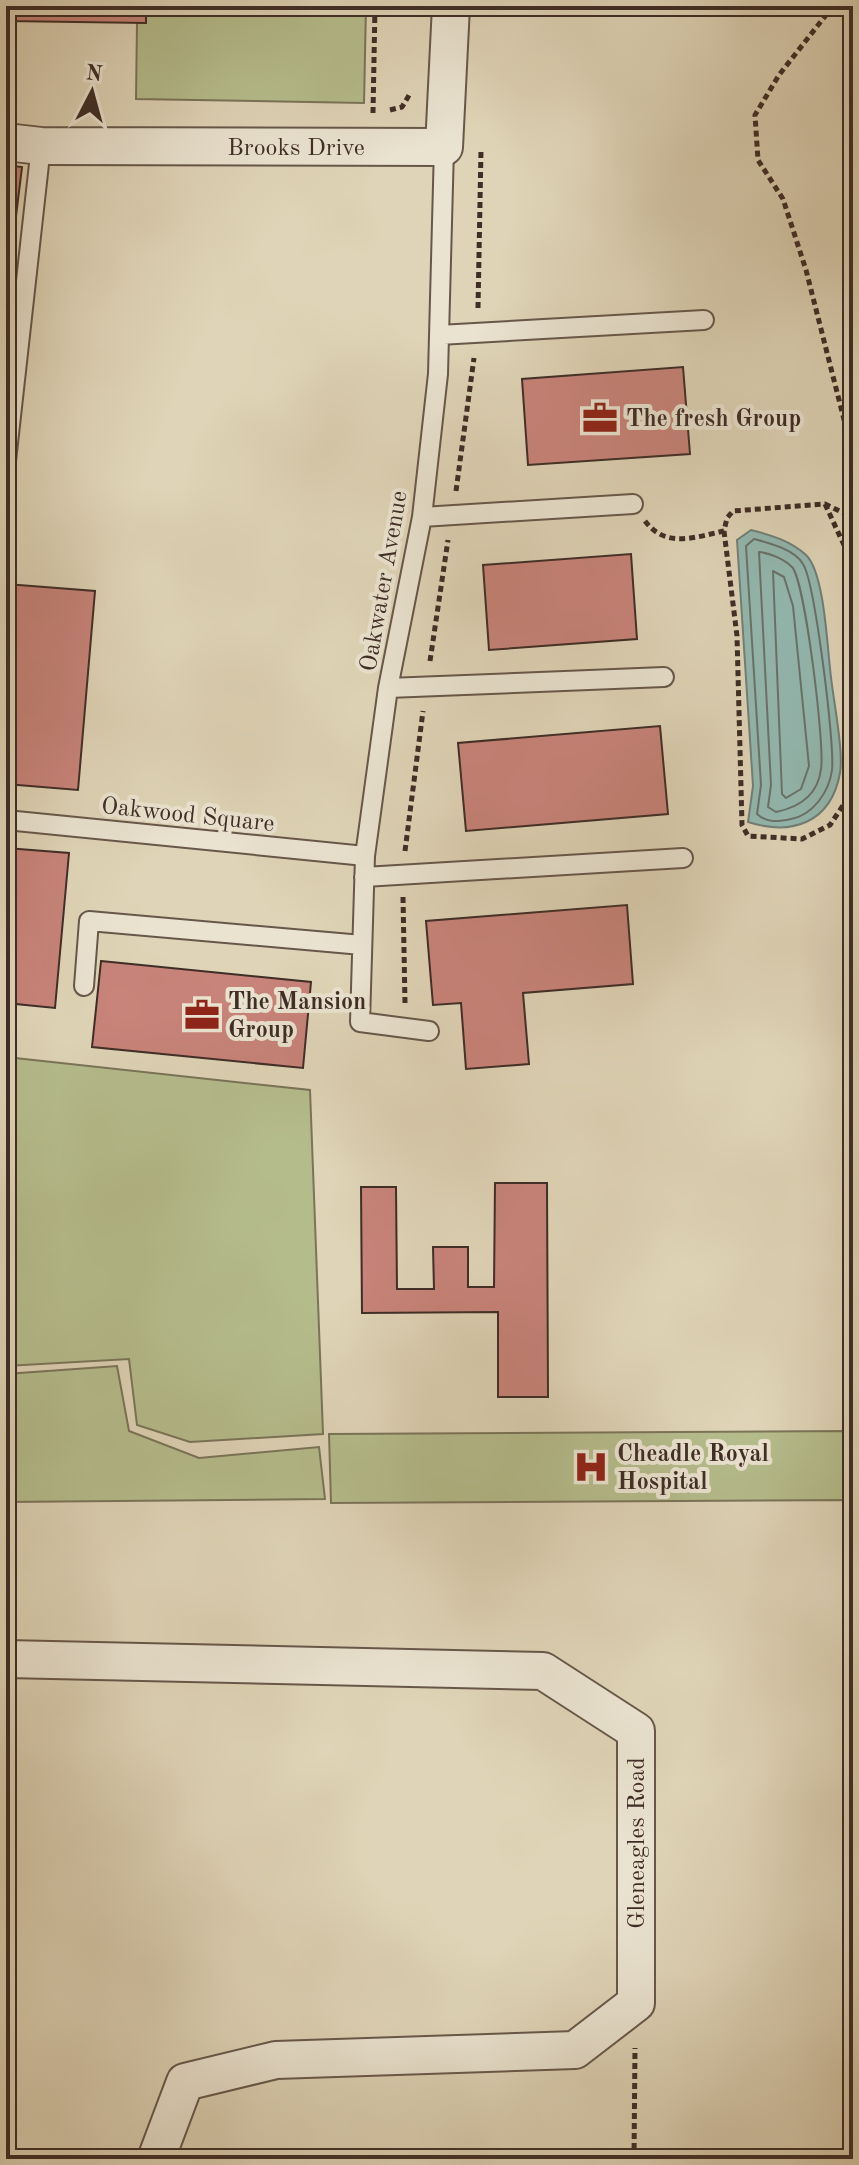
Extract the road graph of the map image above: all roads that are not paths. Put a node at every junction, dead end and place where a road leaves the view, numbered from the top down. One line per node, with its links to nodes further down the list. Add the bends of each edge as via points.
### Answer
1 (451, 6): 3 (street)
2 (24, 144): 3 (street, Brooks Drive); 6 (lane)
3 (444, 147): 5 (lane, Oakwater Avenue)
4 (704, 320): 5 (lane)
5 (439, 335): 8 (lane, Oakwater Avenue)
6 (6, 461)
7 (633, 504): 8 (lane)
8 (422, 517): 10 (lane, Oakwater Avenue)
9 (664, 677): 10 (lane)
10 (388, 688): 12 (lane, Oakwater Avenue)
11 (6, 820): 12 (lane, Oakwood Square)
12 (365, 856): 14 (lane, Oakwater Avenue)
13 (683, 858): 14 (lane)
14 (364, 877): 15 (lane, Oakwater Avenue)
15 (362, 945): 16 (lane, via 89,921); 17 (lane, Oakwater Avenue, via 360,1022)
16 (84, 986)
17 (429, 1031)
18 (6, 1659): 19 (street, Gleneagles Road, via 543,1671 636,1731 636,2003 575,2050 276,2060 185,2082)
19 (156, 2159)

